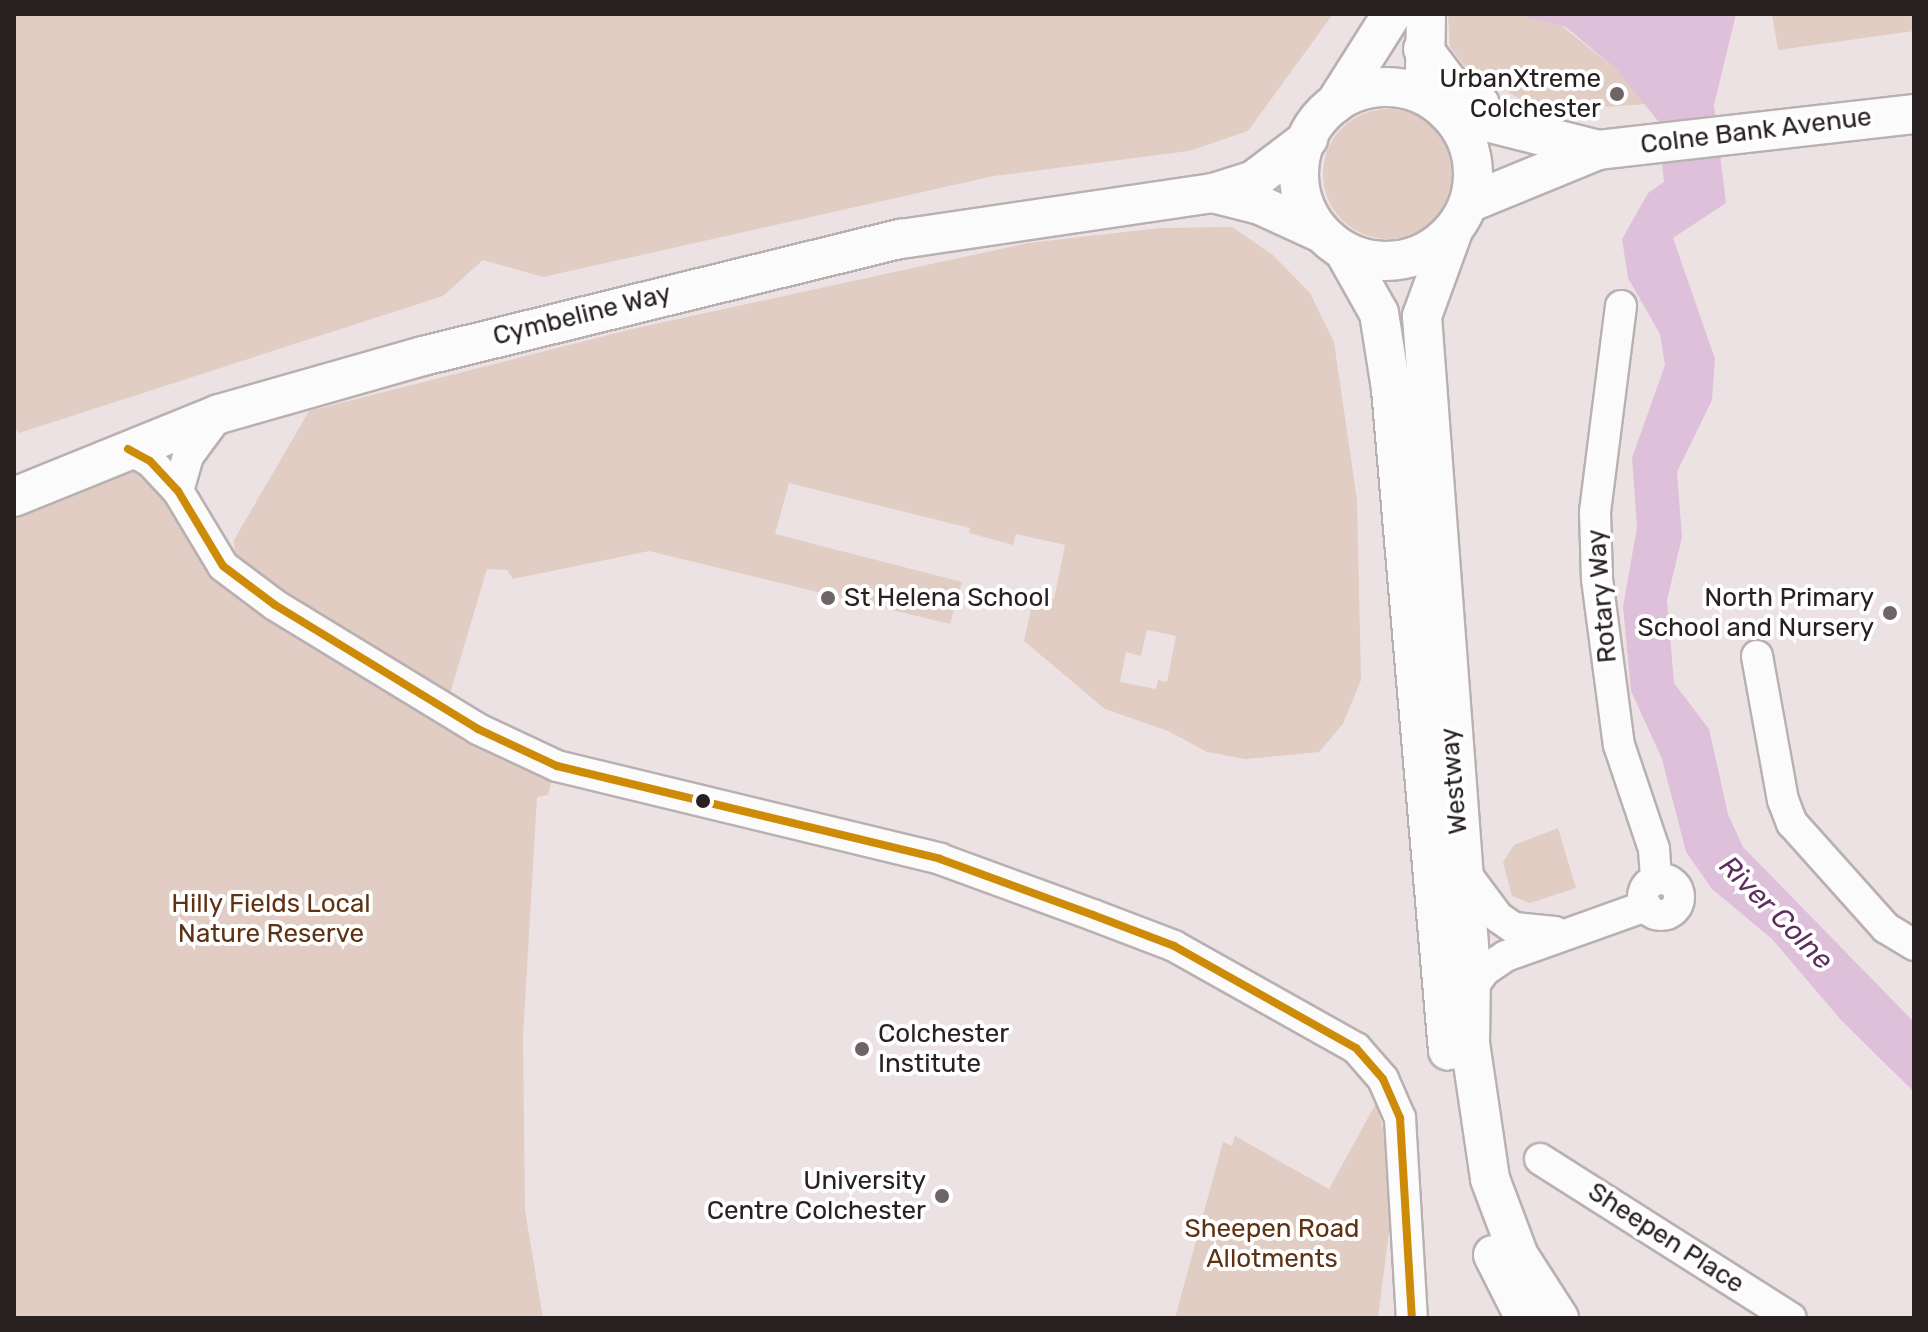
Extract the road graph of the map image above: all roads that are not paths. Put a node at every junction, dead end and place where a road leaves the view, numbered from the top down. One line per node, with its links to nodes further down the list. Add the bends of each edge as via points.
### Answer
1 (1392, 14): 3 (main road)
2 (1425, 32): 4 (main road); 6 (main road, via 1451,86)
3 (1335, 104): 4 (main road, via 1388,88); 7 (main road)
4 (1440, 106): 6 (main road, Colne Bank Avenue); 11 (main road, via 1471,153)
5 (1914, 114): 8 (main road, Colne Bank Avenue)
6 (1533, 132): 8 (main road, Colne Bank Avenue)
7 (1308, 139): 10 (main road, via 1254,180); 12 (main road, via 1300,184)
8 (1598, 150): 9 (main road, Colne Bank Avenue)
9 (1541, 172): 11 (main road, Colne Bank Avenue); 13 (main road, via 1477,226)
10 (1213, 193): 12 (main road, via 1260,205); 15 (main road, Cymbeline Way, via 886,243 598,309)
11 (1461, 217): 12 (main road, via 1405,259 1370,259); 13 (main road, Westway)
12 (1331, 241): 26 (main road, Westway, via 1379,313 1391,389 1448,1052 1467,1181 1494,1260)
13 (1438, 272): 20 (main road, Westway, via 1422,316 1424,386)
14 (1621, 306): 21 (street, Rotary Way, via 1595,512 1597,579 1619,745 1654,849 1647,898)
15 (219, 414): 16 (main road, Cymbeline Way); 17 (street, via 188,456)
16 (128, 449): 17 (street, via 150,461); 18 (main road, Cymbeline Way)
17 (178, 491): 25 (street, via 223,566 275,605 478,729 557,766 940,859 1174,946 1356,1048 1383,1079 1400,1118)
18 (14, 497)
19 (1757, 656): 22 (street, via 1783,800 1792,823 1886,928)
20 (1462, 869): 21 (street, via 1498,917 1514,928 1536,934); 23 (main road, Westway)
21 (1573, 931): 23 (street, via 1506,956 1485,970)
22 (1914, 945)
23 (1470, 990): 27 (main road, Westway, via 1470,1043 1490,1179 1519,1256)
24 (1540, 1159): 28 (street, Sheepen Place)
25 (1412, 1318)
26 (1525, 1318)
27 (1559, 1318)
28 (1791, 1318)

